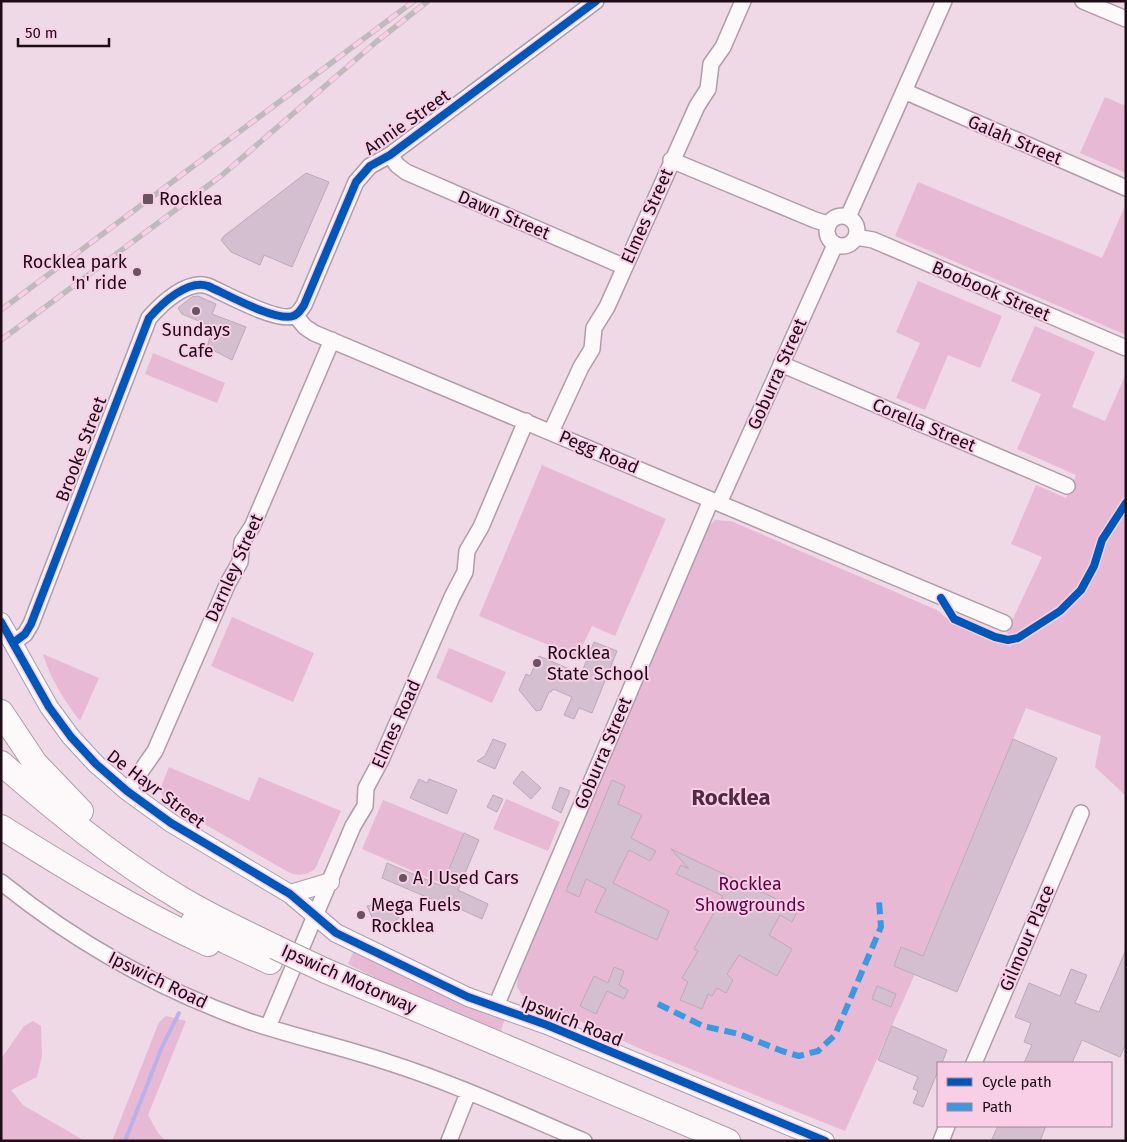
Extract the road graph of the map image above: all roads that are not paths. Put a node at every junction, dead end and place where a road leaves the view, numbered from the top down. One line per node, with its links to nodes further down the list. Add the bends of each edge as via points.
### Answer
1 (596, 1): 7 (street, Annie Street)
2 (743, 1): 8 (street, Elmes Street, via 723,46 711,64 708,90)
3 (944, 1): 6 (street)
4 (1083, 1): 5 (street)
5 (1126, 19)
6 (904, 91): 9 (street, Galah Street); 10 (street)
7 (390, 155): 14 (street, Dawn Street, via 406,172); 15 (street, Annie Street, via 360,175 304,305)
8 (672, 160): 11 (street); 14 (street, Elmes Street)
9 (1126, 188)
10 (848, 217): 11 (street, via 835,217); 12 (street, via 857,228)
11 (828, 224): 13 (street, via 828,238)
12 (856, 237): 13 (street, via 844,246); 17 (street, Boobook Street, via 873,240)
13 (834, 245): 18 (street, Goburra Street)
14 (625, 267): 20 (street, Elmes Street, via 594,328 592,349)
15 (295, 315): 16 (street, Pegg Road, via 309,330); 25 (street, Brooke Street, via 275,315 198,284 188,287 155,311 145,325 31,624 25,634)
16 (332, 340): 19 (street, Pegg Road); 29 (street, Darnley Street, via 256,519 242,542 239,565 228,583 156,751)
17 (1126, 348)
18 (781, 364): 21 (street, Corella Street); 22 (street, Goburra Street)
19 (526, 421): 20 (street, Pegg Road); 33 (street, Elmes Road, via 481,527 467,551 464,575 367,785 366,804 353,826)
20 (552, 432): 22 (street, Pegg Road)
21 (1067, 486)
22 (715, 502): 24 (street, Pegg Road); 40 (street, Goburra Street)
23 (1, 622): 25 (street, De Hayr Street)
24 (1004, 623)
25 (13, 643): 29 (street, De Hayr Street, via 40,693 71,737)
26 (1, 712): 35 (highway, via 25,751 59,791 86,816 162,872)
27 (1, 763): 35 (highway, Ipswich Motorway, via 81,829)
28 (1, 784): 37 (highway, Ipswich Motorway, via 93,858)
29 (127, 791): 34 (street, De Hayr Street, via 200,842)
30 (1081, 813): 42 (street, Gilmour Place)
31 (1, 827): 37 (highway, via 166,925 208,945)
32 (1, 882): 41 (street, Ipswich Road, via 77,937 150,979)
33 (330, 882): 34 (street); 36 (street, Elmes Road)
34 (290, 894): 36 (street, De Hayr Street)
35 (180, 898): 38 (highway, Ipswich Motorway)
36 (316, 916): 40 (street, Ipswich Road, via 343,937 457,992); 41 (street, Elmes Road)
37 (227, 942): 38 (highway, Ipswich Motorway)
38 (273, 955): 39 (highway, Ipswich Motorway, bridge)
39 (323, 978): 47 (highway, Ipswich Motorway); 48 (highway, Ipswich Motorway)
40 (496, 1006): 49 (street, Ipswich Road)
41 (268, 1027): 43 (street, Ipswich Road, via 390,1063)
42 (974, 1062)
43 (468, 1093): 45 (street); 46 (street, Ipswich Road)
44 (947, 1127): 50 (street)
45 (449, 1141)
46 (584, 1141)
47 (687, 1141)
48 (728, 1141)
49 (825, 1141)
50 (941, 1141)

